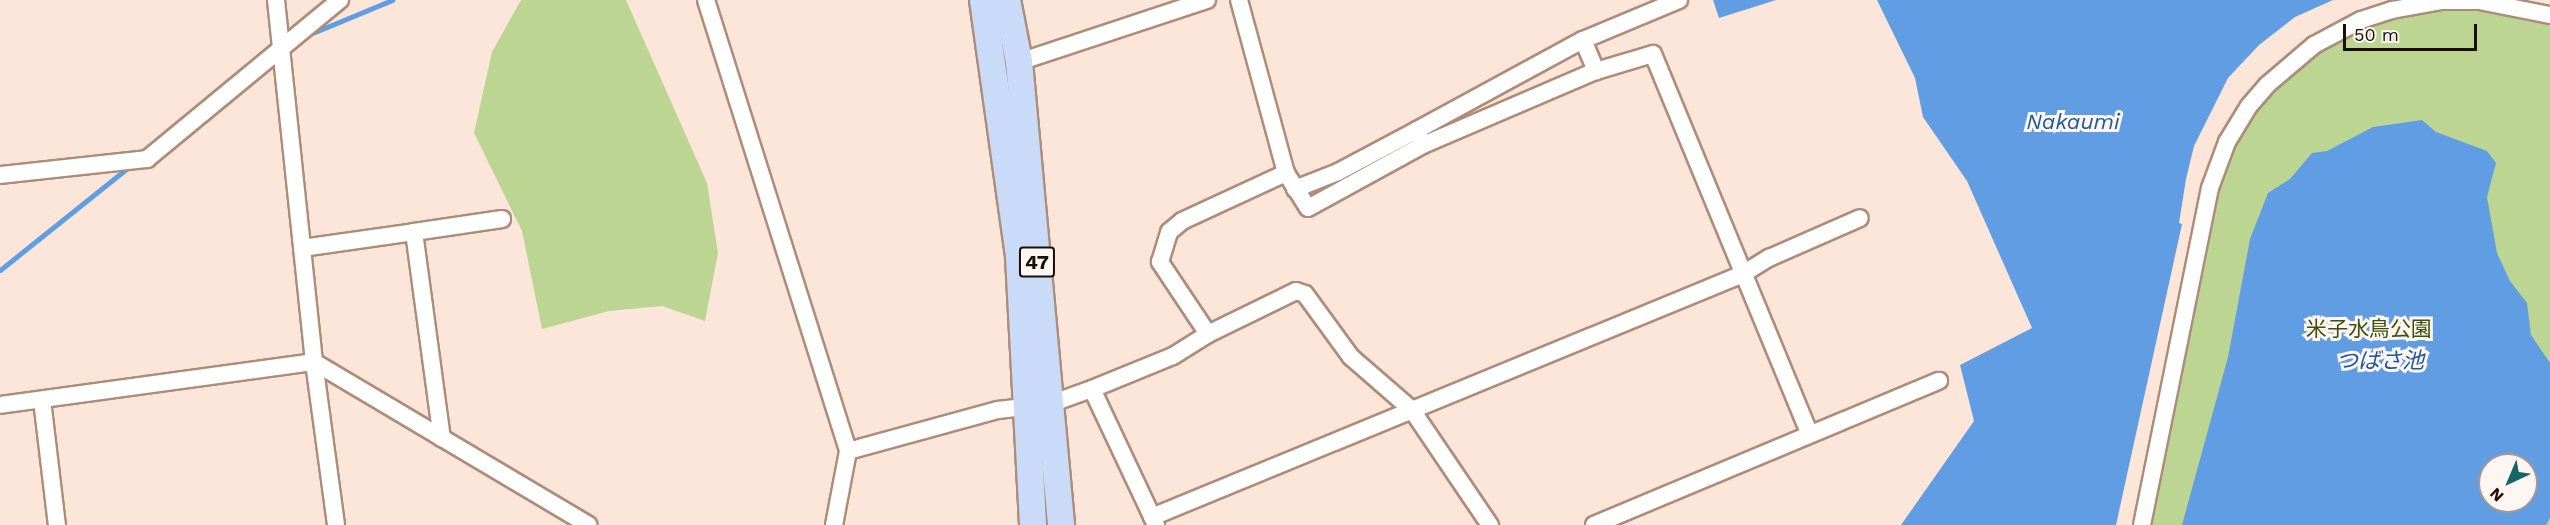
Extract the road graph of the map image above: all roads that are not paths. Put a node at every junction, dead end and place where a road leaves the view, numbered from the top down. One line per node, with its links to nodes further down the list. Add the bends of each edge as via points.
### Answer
1 (276, 0): 11 (street)
2 (340, 0): 11 (street)
3 (706, 0): 34 (street)
4 (983, 0): 30 (main road, 47, via 1019,256)
5 (1007, 0): 12 (main road, 47)
6 (1207, 0): 12 (street)
7 (1239, 0): 15 (street)
8 (1679, 0): 10 (street)
9 (2550, 15): 44 (street, via 2479,1 2442,1 2392,10 2361,20 2314,45 2249,106 2227,142 2210,188)
10 (1583, 40): 13 (street); 14 (street)
11 (282, 48): 16 (street, via 147,159); 21 (street)
12 (1019, 62): 28 (main road, 47)
13 (1596, 71): 14 (street); 22 (street, via 1653,54)
14 (1420, 137): 17 (street); 17 (street, via 1308,208)
15 (1286, 172): 17 (street); 23 (street, via 1182,221 1169,232 1160,262)
16 (0, 175)
17 (1295, 189)
18 (1860, 218): 22 (street, via 1769,258)
19 (502, 219): 20 (street)
20 (414, 232): 21 (street); 33 (street)
21 (302, 248): 24 (street)
22 (1743, 274): 31 (street); 32 (street)
23 (1208, 334): 26 (street, via 1173,356); 31 (street, via 1296,291 1305,294 1352,357)
24 (314, 362): 27 (street); 33 (street); 37 (street)
25 (1939, 381): 32 (street)
26 (1092, 389): 28 (street); 35 (street)
27 (42, 400): 29 (street); 36 (street)
28 (1050, 404): 30 (street); 41 (main road, 47)
29 (0, 405)
30 (1025, 406): 34 (street); 40 (main road, 47)
31 (1412, 410): 35 (street); 42 (street)
32 (1810, 434): 43 (street)
33 (442, 438): 38 (street)
34 (848, 451): 39 (street)
35 (1154, 521)
36 (57, 525)
37 (336, 525)
38 (588, 525)
39 (834, 525)
40 (1034, 525)
41 (1061, 525)
42 (1490, 525)
43 (1594, 525)
44 (2142, 525)

